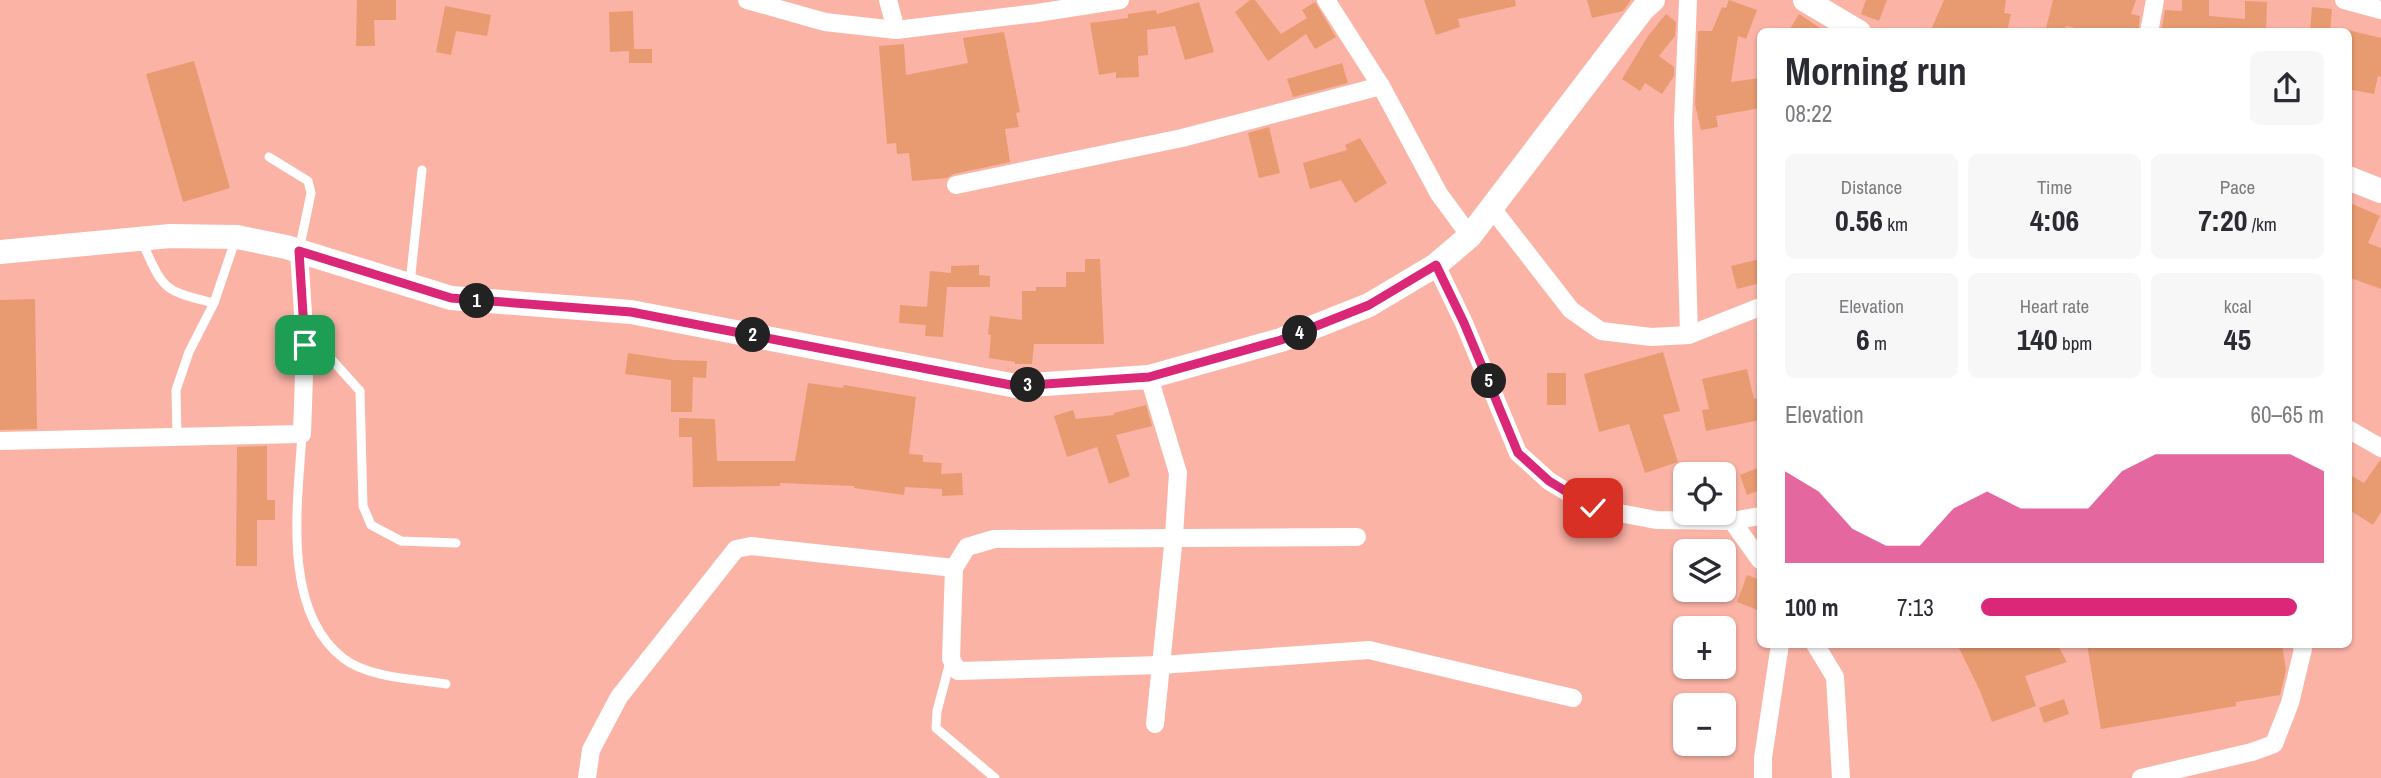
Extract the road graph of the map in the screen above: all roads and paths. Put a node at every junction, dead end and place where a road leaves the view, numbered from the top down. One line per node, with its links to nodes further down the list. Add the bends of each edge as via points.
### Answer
1 (751, 0): 14 (street, via 825,22)
2 (888, 0): 14 (street)
3 (1120, 0): 10 (street)
4 (1326, 0): 15 (street)
5 (1653, 0): 21 (street)
6 (1688, 0): 32 (street, via 1683,123)
7 (1805, 0): 12 (street)
8 (2155, 0): 13 (street)
9 (2344, 0): 11 (street)
10 (1035, 7): 14 (street)
11 (2381, 10)
12 (1852, 28)
13 (2150, 28)
14 (896, 30)
15 (1381, 86): 19 (street, via 1182,138); 22 (street, via 1439,194)
16 (269, 157): 25 (lane, via 307,181 311,193)
17 (422, 170): 28 (lane)
18 (2352, 180): 20 (street)
19 (956, 185)
20 (2381, 191)
21 (1492, 207): 22 (street); 32 (street, via 1571,310 1601,331 1651,337)
22 (1470, 236): 27 (street)
23 (237, 237): 24 (street); 25 (street); 29 (lane)
24 (141, 238): 26 (street); 29 (lane, via 162,284 178,294)
25 (299, 251): 28 (street); 31 (street)
26 (0, 252)
27 (1436, 265): 33 (street, via 1369,305 1281,340); 40 (street, via 1518,453 1549,481 1593,508)
28 (410, 286): 33 (street, via 451,298 631,312 1016,386)
29 (214, 303): 36 (lane, via 176,390)
30 (1757, 308): 32 (street)
31 (303, 329): 35 (street); 45 (lane, via 360,391 363,506 371,525 401,541)
32 (1689, 335)
33 (1149, 377): 43 (street, via 1178,473)
34 (2352, 431): 38 (street)
35 (302, 434): 36 (street); 53 (lane, via 296,549 311,619 344,659 374,673)
36 (177, 437): 37 (street)
37 (0, 441)
38 (2381, 448)
39 (1757, 517): 41 (street)
40 (1673, 520)
41 (1736, 520)
42 (1735, 525): 46 (street)
43 (1174, 537): 44 (street); 47 (street, via 994,539 967,547); 52 (street)
44 (1357, 537)
45 (456, 543)
46 (1757, 556)
47 (954, 568): 51 (street); 56 (street, via 751,546 736,549 619,697 591,750)
48 (1779, 648): 58 (street)
49 (1817, 648): 59 (street, via 1835,677)
50 (2303, 648): 60 (street, via 2290,703 2274,744)
51 (951, 659): 52 (street, via 958,671); 57 (lane, via 936,728)
52 (1161, 665): 54 (street, via 1369,650); 55 (street)
53 (446, 684)
54 (1573, 698)
55 (1155, 724)
56 (587, 778)
57 (995, 778)
58 (1763, 778)
59 (1841, 778)
60 (2141, 778)

